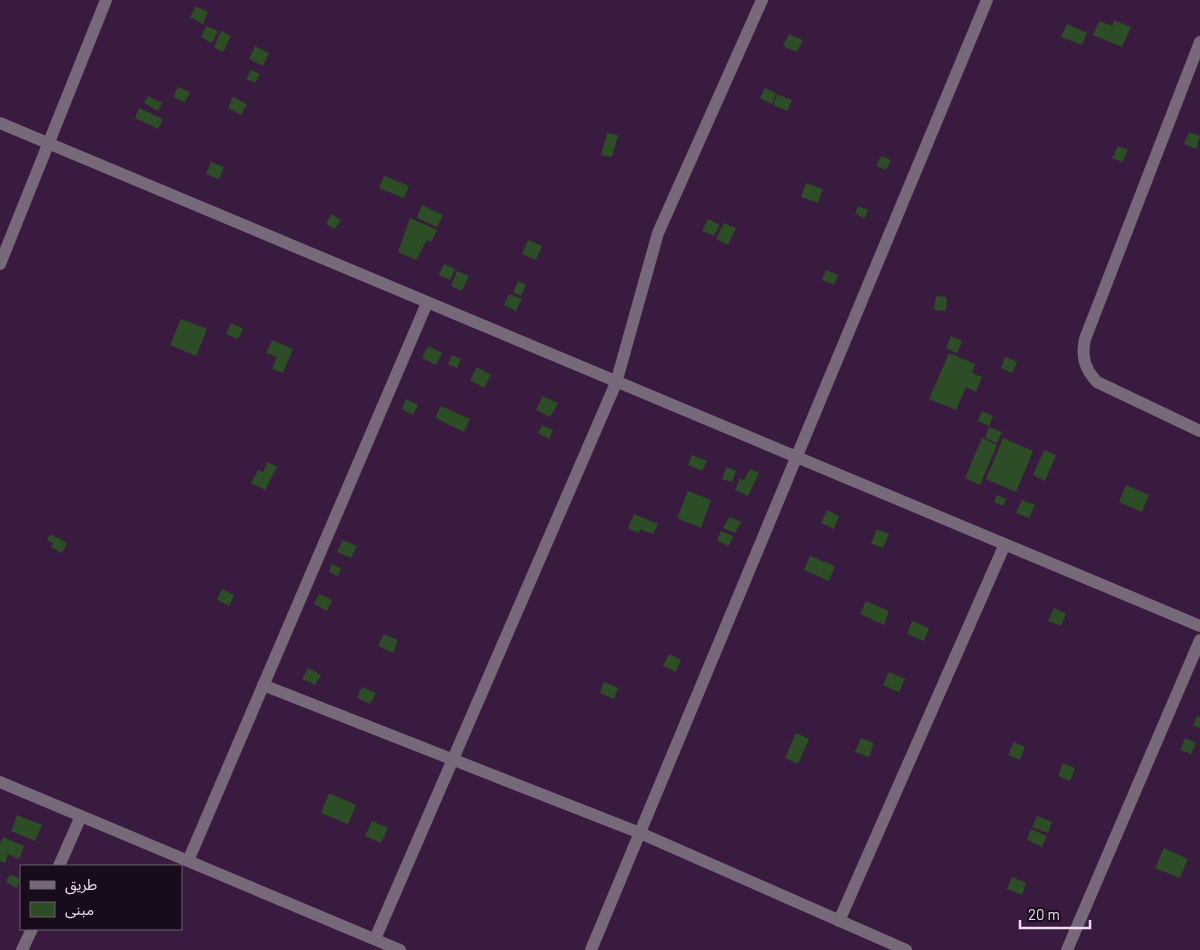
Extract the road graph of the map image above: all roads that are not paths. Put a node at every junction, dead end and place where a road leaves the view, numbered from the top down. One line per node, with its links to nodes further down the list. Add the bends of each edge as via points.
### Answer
1 (106, 0): 6 (street)
2 (762, 0): 9 (street, via 658,233)
3 (987, 0): 11 (street)
4 (1200, 42): 10 (street, via 1084,339 1083,356 1090,375 1097,382)
5 (0, 123): 6 (street)
6 (48, 145): 7 (street); 8 (street)
7 (0, 264)
8 (427, 304): 9 (street); 15 (street)
9 (616, 383): 11 (street); 16 (street)
10 (1200, 431)
11 (796, 458): 12 (street); 19 (street)
12 (1005, 544): 13 (street); 22 (street)
13 (1200, 626)
14 (1200, 640): 29 (street)
15 (263, 685): 16 (street); 20 (street)
16 (453, 759): 19 (street); 24 (street)
17 (0, 782): 18 (street)
18 (81, 816): 20 (street); 21 (street)
19 (640, 833): 22 (street); 27 (street)
20 (188, 861): 24 (street)
21 (59, 865)
22 (839, 921): 28 (street)
23 (32, 930): 25 (street)
24 (375, 940): 26 (street)
25 (22, 950)
26 (400, 950)
27 (591, 950)
28 (906, 950)
29 (1067, 950)

